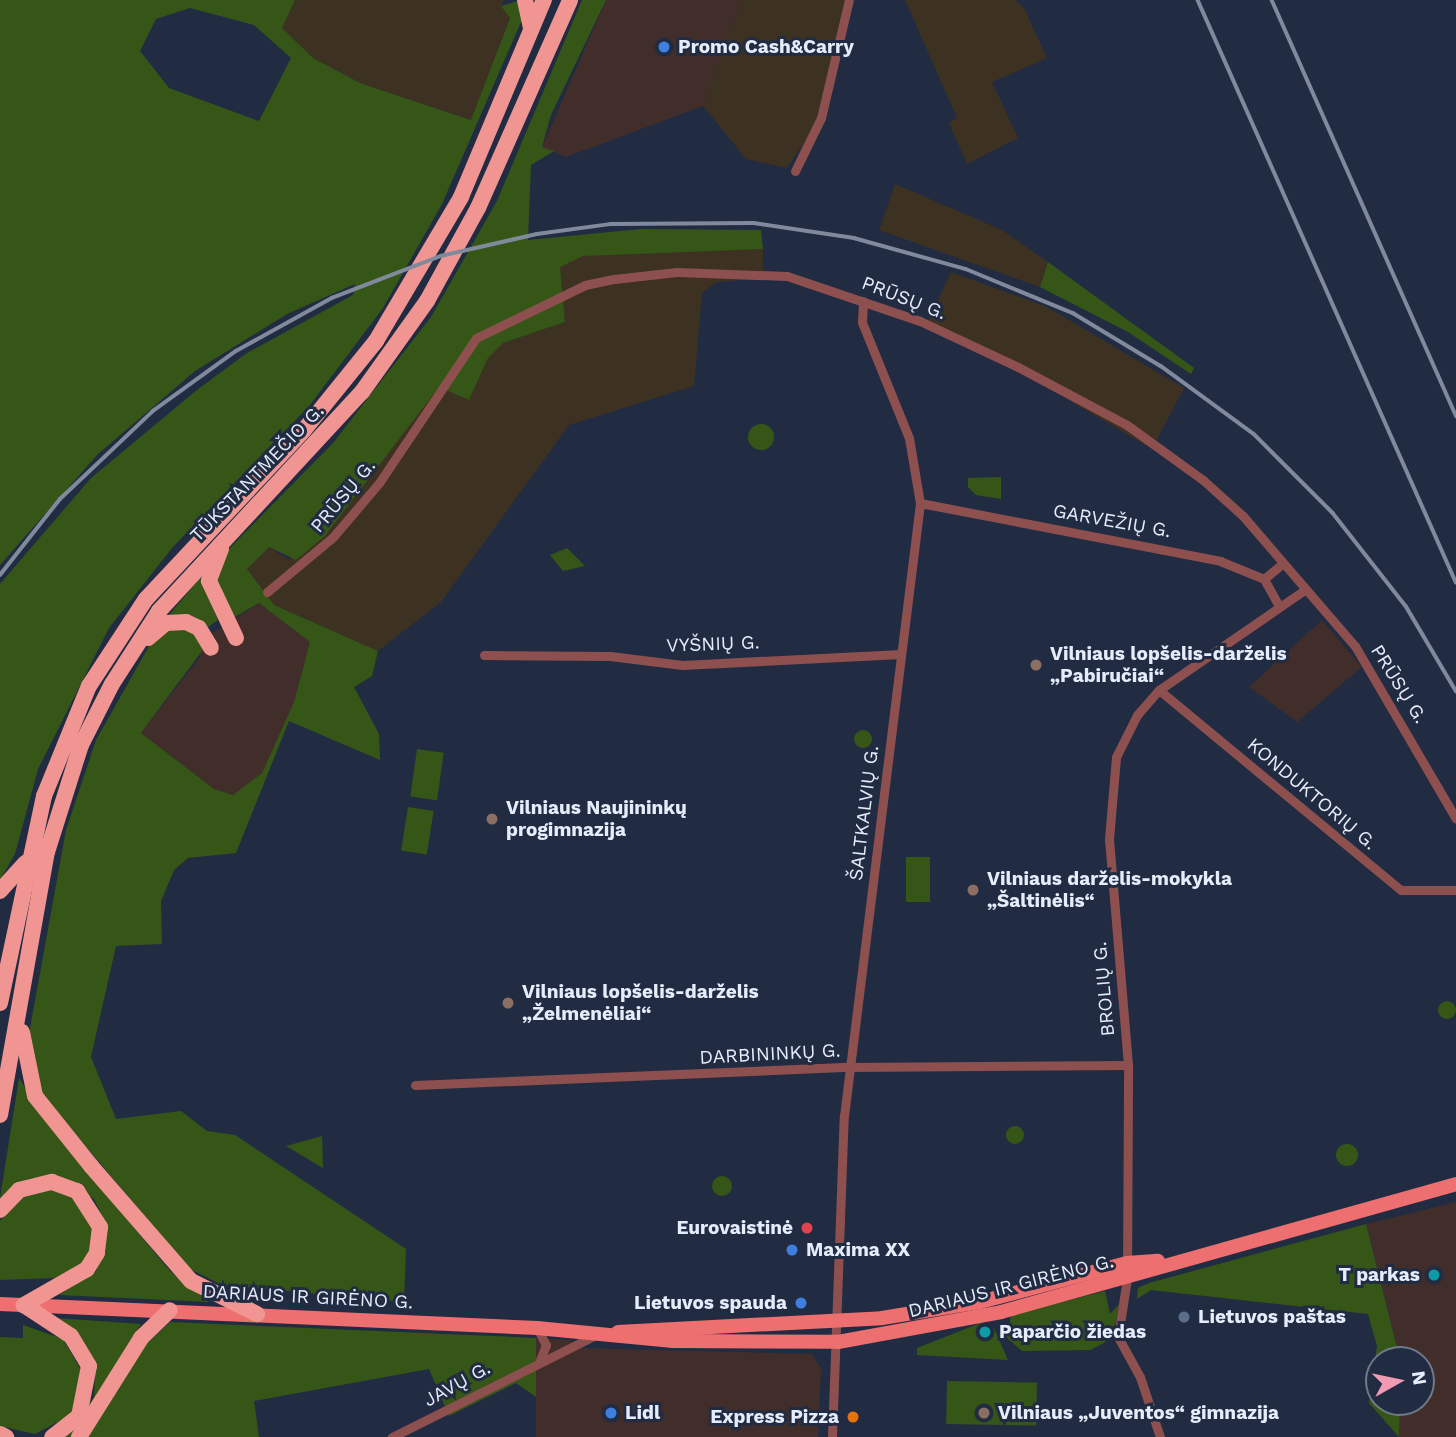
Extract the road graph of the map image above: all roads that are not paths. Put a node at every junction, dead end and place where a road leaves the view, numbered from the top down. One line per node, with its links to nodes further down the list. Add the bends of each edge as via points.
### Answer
1 (525, 0): 5 (highway)
2 (544, 0): 5 (highway, TŪKSTANTMEČIO G.)
3 (570, 0): 9 (highway, TŪKSTANTMEČIO G., via 478,208 427,301 362,392)
4 (849, 0): 6 (street, via 821,118)
5 (531, 29): 22 (highway, TŪKSTANTMEČIO G., via 461,197 376,341 304,430 187,550 117,638 65,738)
6 (795, 171)
7 (863, 300): 8 (street, ŠALTKALVIŲ G., via 862,322 909,438); 10 (street, PRŪSŲ G., via 992,354 1127,425 1225,498); 13 (street, PRŪSŲ G., via 752,271 652,274 585,285 496,326 468,345 419,428 333,537)
8 (920, 503): 11 (street, GARVEŽIŲ G., via 1147,543); 17 (street, ŠALTKALVIŲ G.)
9 (245, 514): 15 (highway, via 209,574); 19 (highway, TŪKSTANTMEČIO G., via 159,611)
10 (1282, 564): 11 (street); 12 (street, PRŪSŲ G.)
11 (1264, 579): 14 (street)
12 (1303, 591): 14 (street, BROLIŲ G.); 21 (street, PRŪSŲ G., via 1372,668)
13 (267, 592)
14 (1279, 606): 20 (street, BROLIŲ G.)
15 (236, 638)
16 (211, 648): 19 (highway, via 193,624 166,624)
17 (901, 654): 18 (street, VYŠNIŲ G., via 682,665 610,656); 28 (street, ŠALTKALVIŲ G.)
18 (484, 655)
19 (112, 684): 25 (highway, TŪKSTANTMEČIO G., via 62,798)
20 (1159, 690): 23 (street, KONDUKTORIŲ G., via 1401,890); 27 (street, BROLIŲ G., via 1125,736 1110,796)
21 (1456, 819)
22 (26, 862): 24 (highway); 26 (highway, TŪKSTANTMEČIO G.)
23 (1456, 890)
24 (0, 891)
25 (21, 991): 30 (highway); 37 (highway, via 22,1053 46,1112 173,1264 202,1289)
26 (0, 1003)
27 (1128, 1065): 28 (street, DARBININKŲ G.); 33 (street, BROLIŲ G.)
28 (849, 1067): 29 (street, DARBININKŲ G.); 38 (street, ŠALTKALVIŲ G.)
29 (415, 1085)
30 (0, 1115)
31 (1456, 1184): 33 (main road, DARIAUS IR GIRĖNO G.)
32 (0, 1210): 35 (highway, via 26,1187 52,1182 78,1191 100,1227 87,1269)
33 (1127, 1270): 38 (main road, DARIAUS IR GIRĖNO G., via 980,1302); 41 (main road, DARIAUS IR GIRĖNO G., via 971,1320); 49 (street, BROLIŲ G., via 1118,1336 1140,1377)
34 (0, 1304): 35 (main road, DARIAUS IR GIRĖNO G.)
35 (24, 1305): 36 (main road, DARIAUS IR GIRĖNO G.); 45 (highway, via 71,1336 89,1366 89,1393 79,1416)
36 (170, 1310): 37 (main road, DARIAUS IR GIRĖNO G.); 46 (highway, via 141,1338)
37 (257, 1314): 39 (main road, DARIAUS IR GIRĖNO G.)
38 (839, 1320): 40 (main road, DARIAUS IR GIRĖNO G.); 41 (street, ŠALTKALVIŲ G.)
39 (537, 1328): 40 (main road, DARIAUS IR GIRĖNO G.); 42 (street, via 546,1345)
40 (608, 1332): 41 (main road, DARIAUS IR GIRĖNO G., via 673,1341); 42 (street, JAVŲ G.)
41 (838, 1342): 48 (street, ŠALTKALVIŲ G.)
42 (538, 1362): 47 (street, JAVŲ G.)
43 (0, 1434): 44 (highway)
44 (6, 1437)
45 (52, 1437)
46 (79, 1437)
47 (392, 1437)
48 (832, 1437)
49 (1160, 1437)

